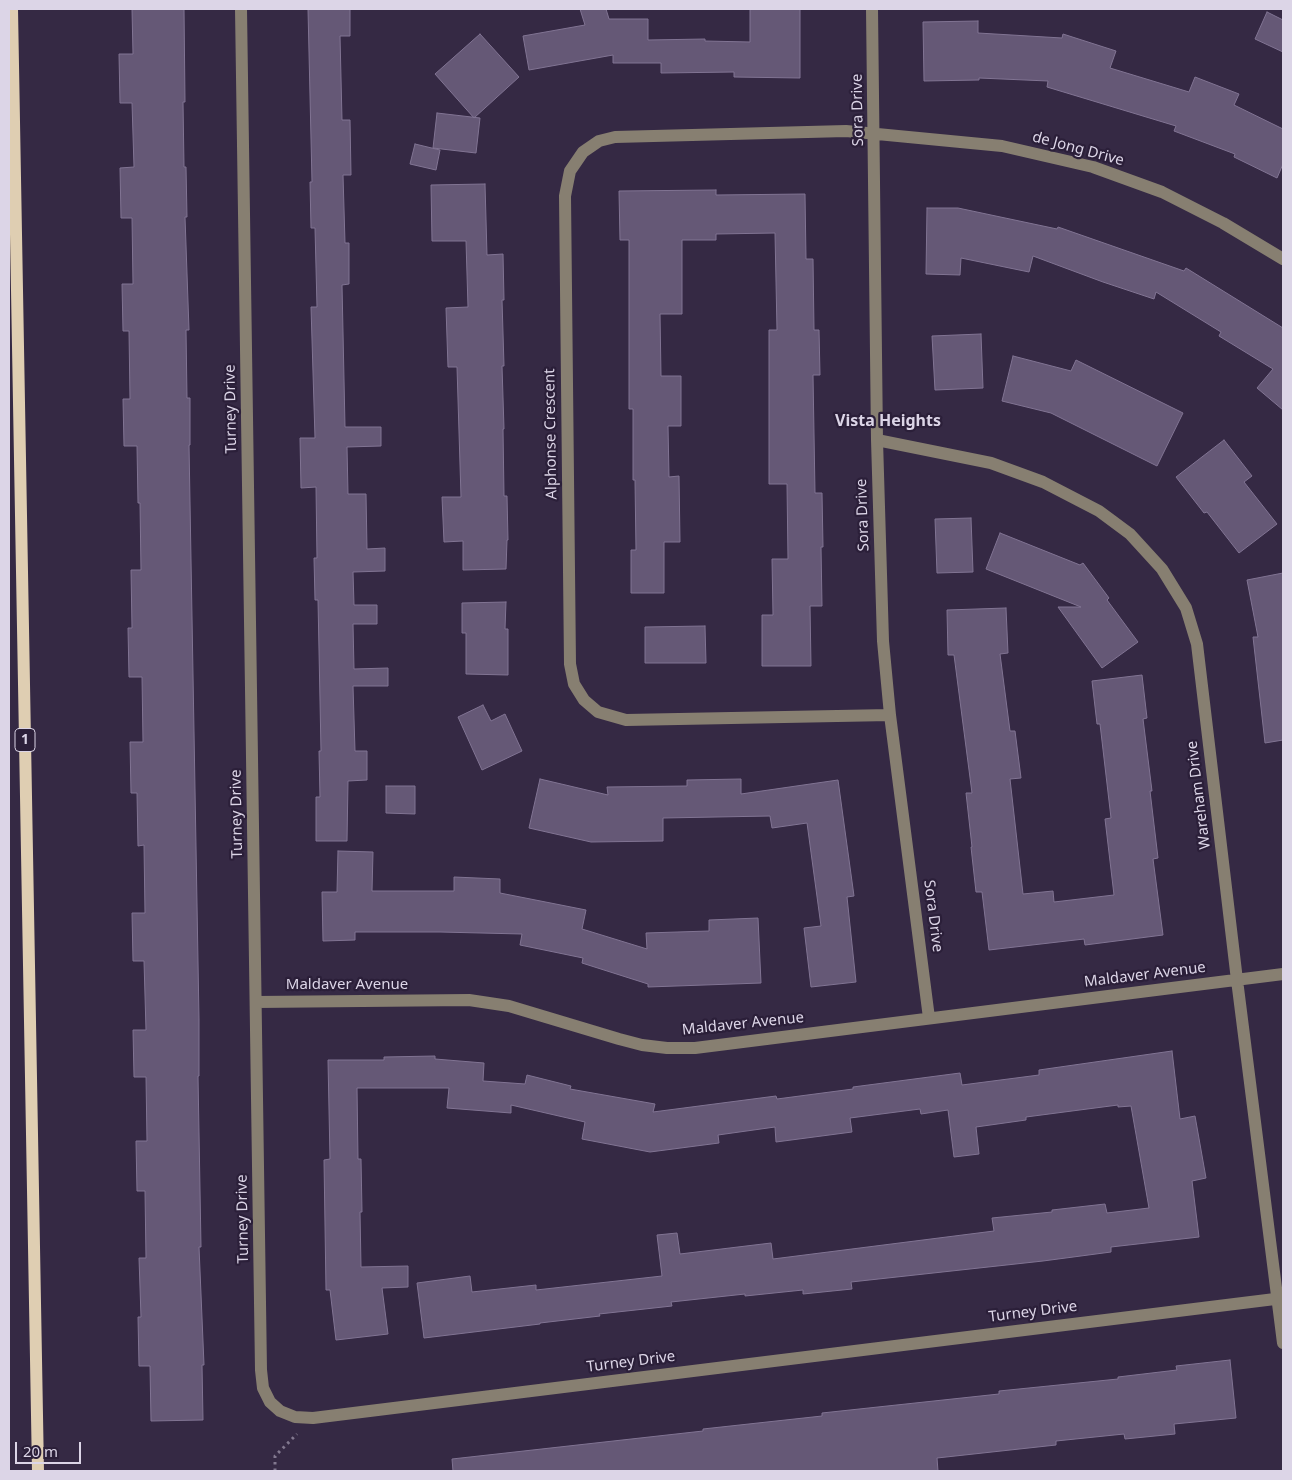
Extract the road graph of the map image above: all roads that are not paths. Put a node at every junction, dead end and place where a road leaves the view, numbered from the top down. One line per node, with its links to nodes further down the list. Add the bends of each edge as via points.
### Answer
1 (12, 9): 14 (main road, 1)
2 (241, 9): 10 (street, Turney Drive)
3 (872, 9): 4 (street, Sora Drive)
4 (875, 134): 5 (street, de Jong Drive, via 1002,146 1093,167 1162,192); 6 (street, Sora Drive); 7 (street, Alphonse Crescent, via 846,131 615,137 599,141 583,152 570,171 565,196 570,664 574,684 584,700 598,712 626,720)
5 (1283, 259)
6 (877, 440): 7 (street, Sora Drive, via 883,640); 9 (street, Wareham Drive, via 991,463 1043,482 1099,511 1130,534 1162,569 1186,608 1197,644)
7 (890, 715): 11 (street, Sora Drive)
8 (1283, 974): 9 (street)
9 (1237, 980): 11 (street, Maldaver Avenue); 12 (street, Wareham Drive)
10 (256, 1002): 11 (street, Maldaver Avenue, via 469,1000 509,1006 618,1039 667,1048 695,1048); 12 (street, Turney Drive, via 261,1370 263,1388 270,1402 280,1411 295,1417 313,1418)
11 (930, 1018)
12 (1280, 1298): 13 (street, Wareham Drive)
13 (1283, 1343)
14 (38, 1471)

